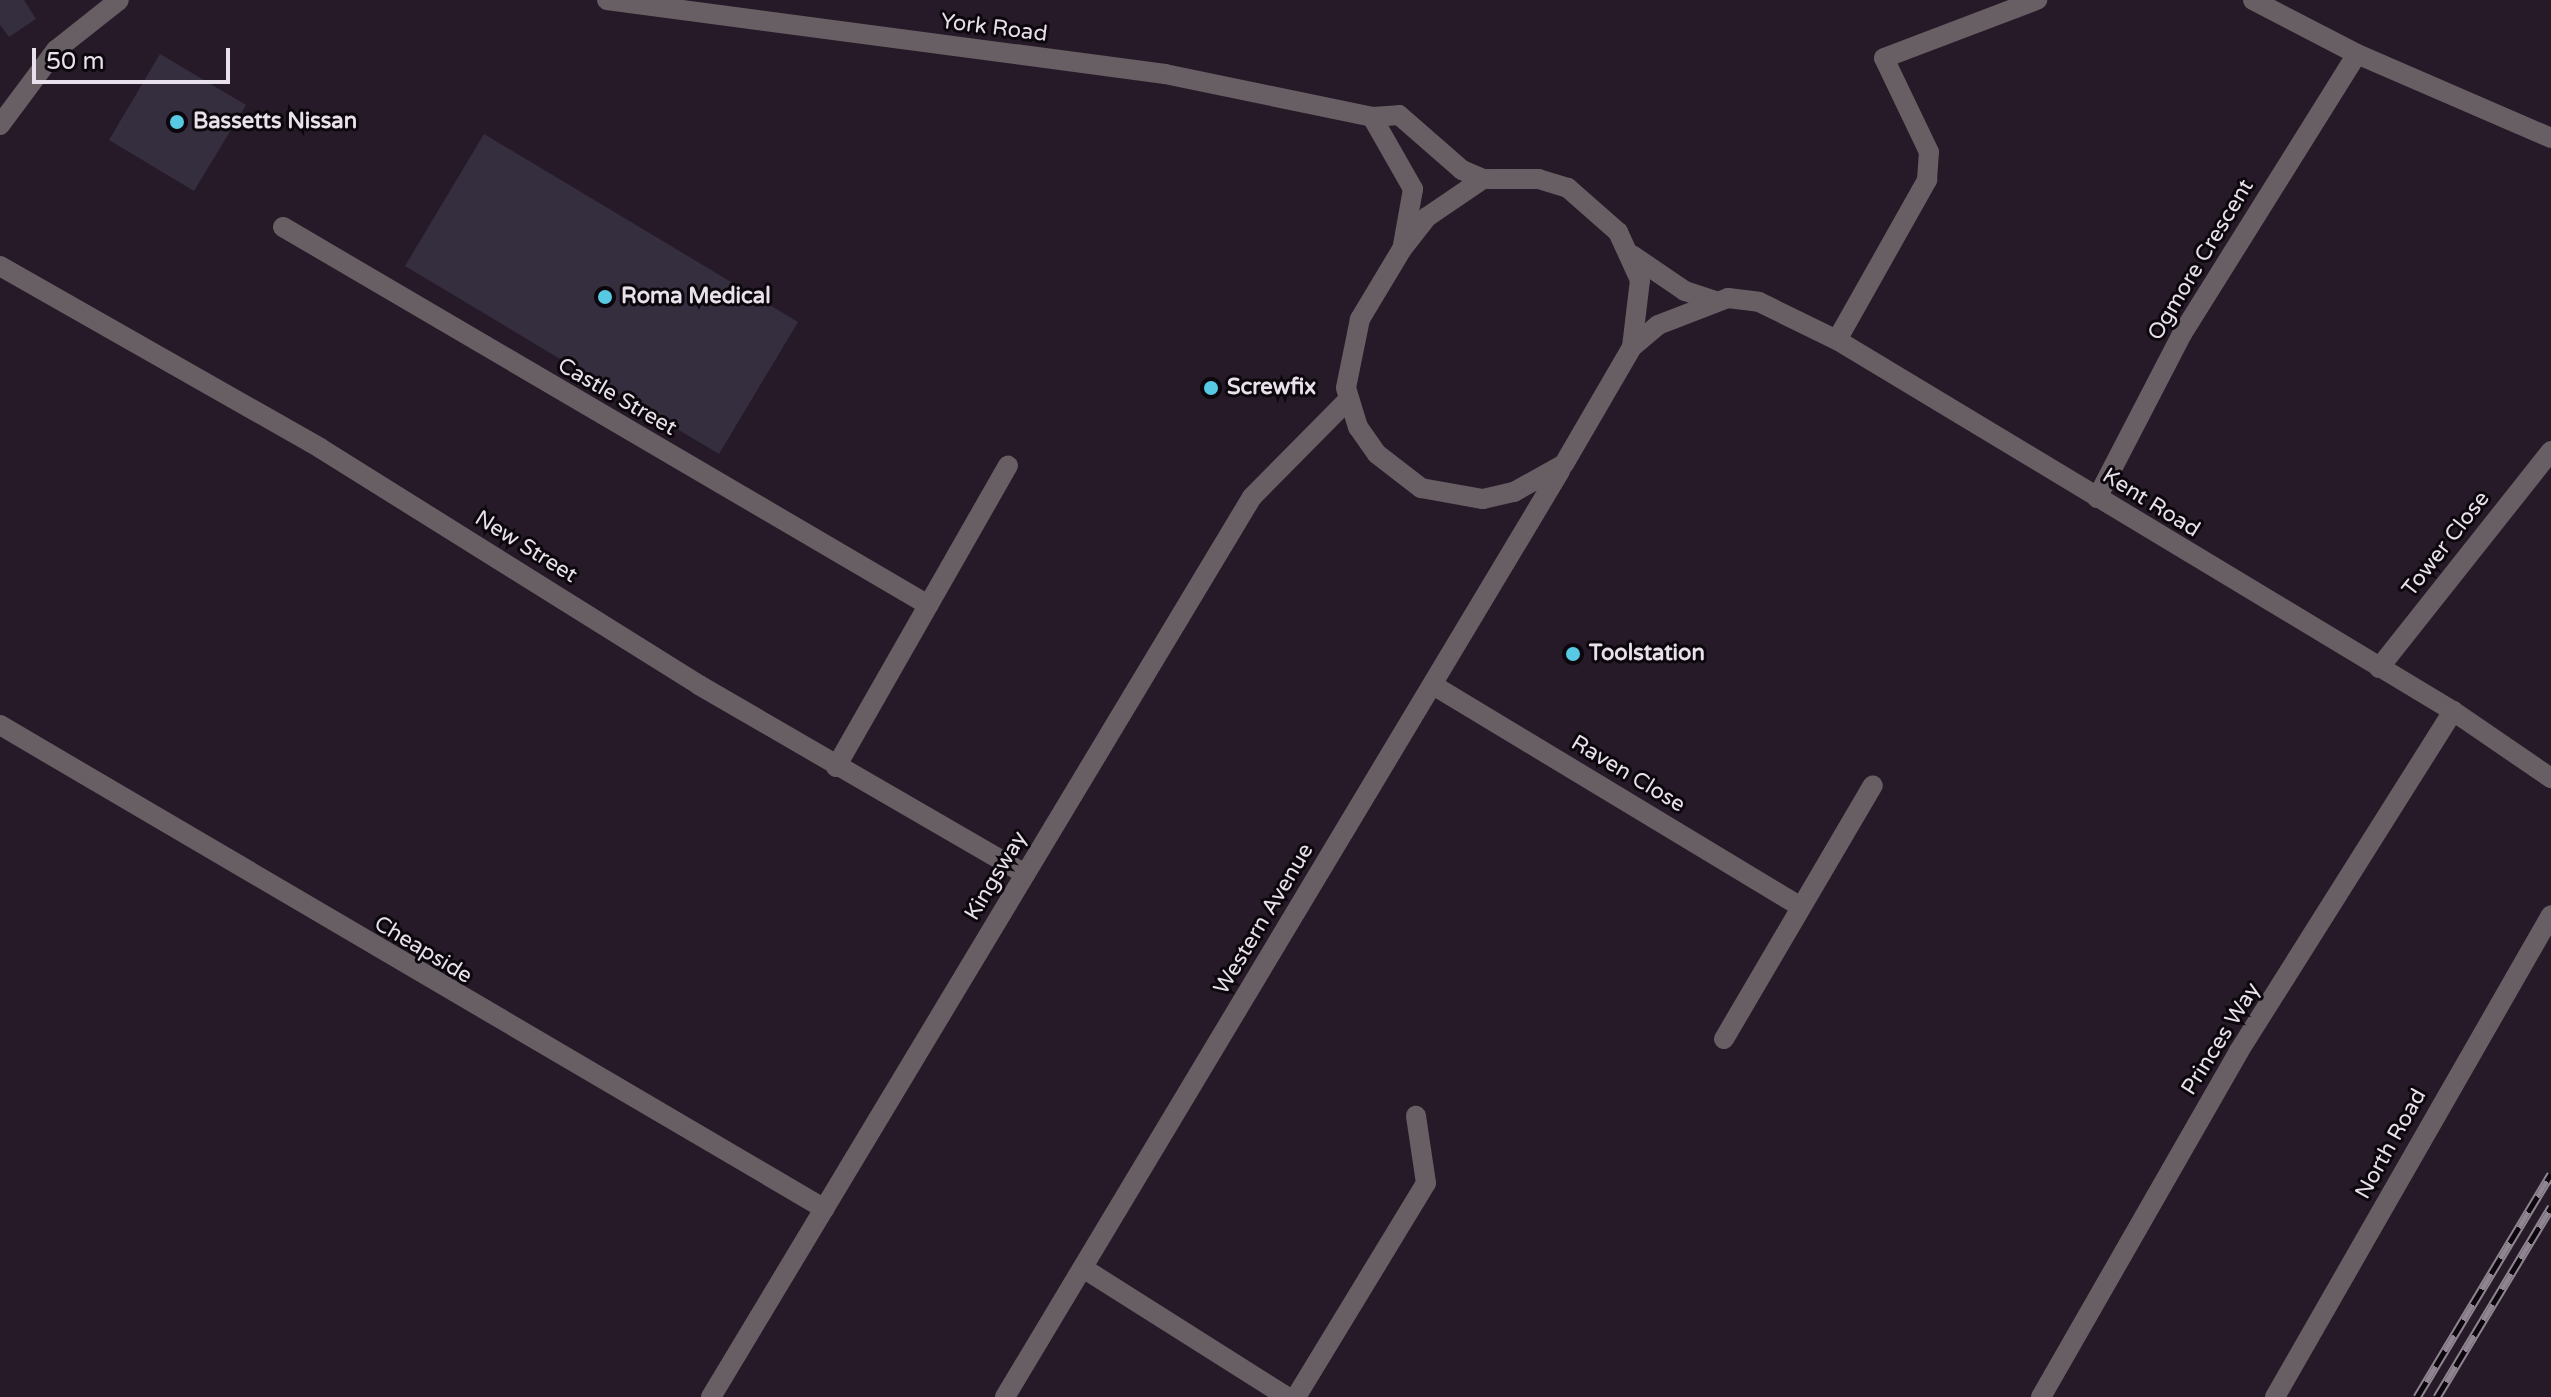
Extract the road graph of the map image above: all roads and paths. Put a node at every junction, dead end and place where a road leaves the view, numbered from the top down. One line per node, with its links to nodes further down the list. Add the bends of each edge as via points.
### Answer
1 (119, 0): 7 (street, via 56,50)
2 (607, 0): 6 (street, York Road, via 1165,74)
3 (2037, 0): 15 (street, via 1884,58 1929,152 1927,180)
4 (2253, 0): 5 (street)
5 (2357, 54): 8 (street); 21 (street, Ogmore Crescent, via 2182,334)
6 (1372, 117): 9 (street, York Road, via 1399,115 1462,170); 11 (street, via 1413,189)
7 (0, 125)
8 (2551, 138)
9 (1483, 179): 11 (street, via 1427,217); 12 (street, via 1539,179 1568,188 1593,204)
10 (283, 227): 22 (street, Castle Street)
11 (1402, 249): 17 (street, via 1351,344)
12 (1632, 255): 14 (street, Kent Road, via 1685,291); 16 (street, via 1641,307)
13 (0, 266): 27 (street, New Street, via 320,448)
14 (1715, 301): 15 (street, Kent Road, via 1759,302); 16 (street, Kent Road, via 1658,325)
15 (1837, 340): 21 (street, Kent Road)
16 (1632, 347): 19 (street, Western Avenue)
17 (1348, 400): 19 (street, via 1377,454 1421,488 1483,499 1539,482); 30 (street, Kingsway, via 1252,497)
18 (2551, 451): 23 (street, Tower Close)
19 (1564, 464): 24 (street, Western Avenue)
20 (1008, 466): 22 (street)
21 (2097, 498): 23 (street, Kent Road)
22 (928, 605): 27 (street)
23 (2379, 668): 25 (street, Kent Road)
24 (1433, 685): 31 (street, Raven Close); 36 (street, Western Avenue)
25 (2453, 711): 28 (street, Kent Road); 41 (street, Princes Way, via 2239,1051)
26 (0, 725): 35 (street, Cheapside)
27 (836, 767): 30 (street, New Street)
28 (2551, 778)
29 (1873, 785): 31 (street)
30 (1025, 874): 35 (street, Kingsway)
31 (1798, 905): 33 (street)
32 (2551, 915): 42 (street, North Road)
33 (1724, 1039)
34 (1416, 1116): 40 (street, via 1426,1183)
35 (825, 1209): 37 (street, Kingsway)
36 (1083, 1268): 38 (street, Western Avenue); 39 (street)
37 (711, 1397)
38 (1005, 1397)
39 (1287, 1397)
40 (1296, 1397)
41 (2041, 1397)
42 (2275, 1397)

